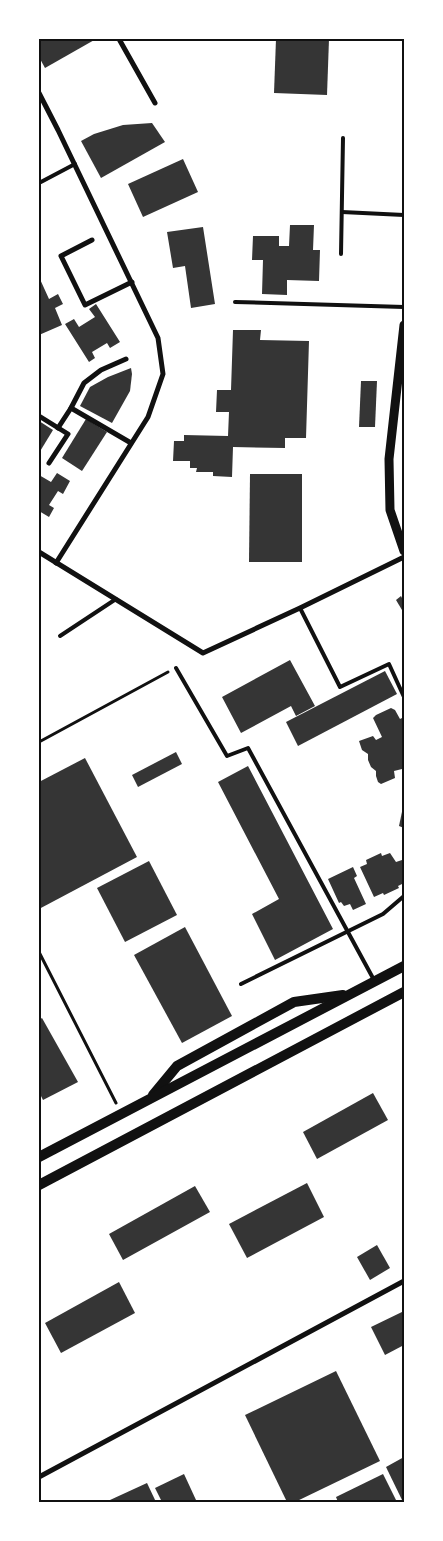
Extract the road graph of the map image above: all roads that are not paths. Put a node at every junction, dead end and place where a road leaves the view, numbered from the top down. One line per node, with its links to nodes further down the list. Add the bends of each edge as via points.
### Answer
1 (119, 39): 3 (street)
2 (39, 93): 5 (street)
3 (155, 103)
4 (343, 138): 7 (lane)
5 (75, 164): 6 (lane); 11 (street)
6 (39, 183)
7 (342, 212): 8 (lane); 10 (lane)
8 (404, 215)
9 (92, 240): 11 (street, via 61,256 85,305)
10 (341, 254)
11 (132, 282): 19 (street, via 158,338 163,374 148,417)
12 (235, 302): 13 (lane)
13 (404, 308)
14 (404, 325): 21 (street, via 389,459 390,510)
15 (126, 359): 16 (street, via 101,370 84,383)
16 (71, 408): 18 (street); 19 (street)
17 (39, 416): 18 (street)
18 (58, 428): 20 (street, via 68,434)
19 (131, 443): 24 (street)
20 (49, 463)
21 (404, 551)
22 (39, 552): 24 (street)
23 (404, 557): 26 (street)
24 (56, 562): 25 (street)
25 (116, 599): 26 (street, via 203,653); 27 (lane)
26 (300, 608): 29 (lane, via 340,687 389,664)
27 (60, 636)
28 (176, 668): 31 (lane, via 227,756 248,748)
29 (404, 697)
30 (404, 896): 31 (lane, via 383,914)
31 (347, 932): 33 (lane); 34 (lane)
32 (404, 966): 33 (main road)
33 (375, 981): 36 (main road)
34 (241, 984)
35 (404, 992): 39 (main road)
36 (350, 994): 37 (main road); 37 (main road, via 294,1002 177,1066)
37 (151, 1098): 38 (main road)
38 (39, 1157)
39 (39, 1185)
40 (404, 1281): 41 (street)
41 (39, 1476)

